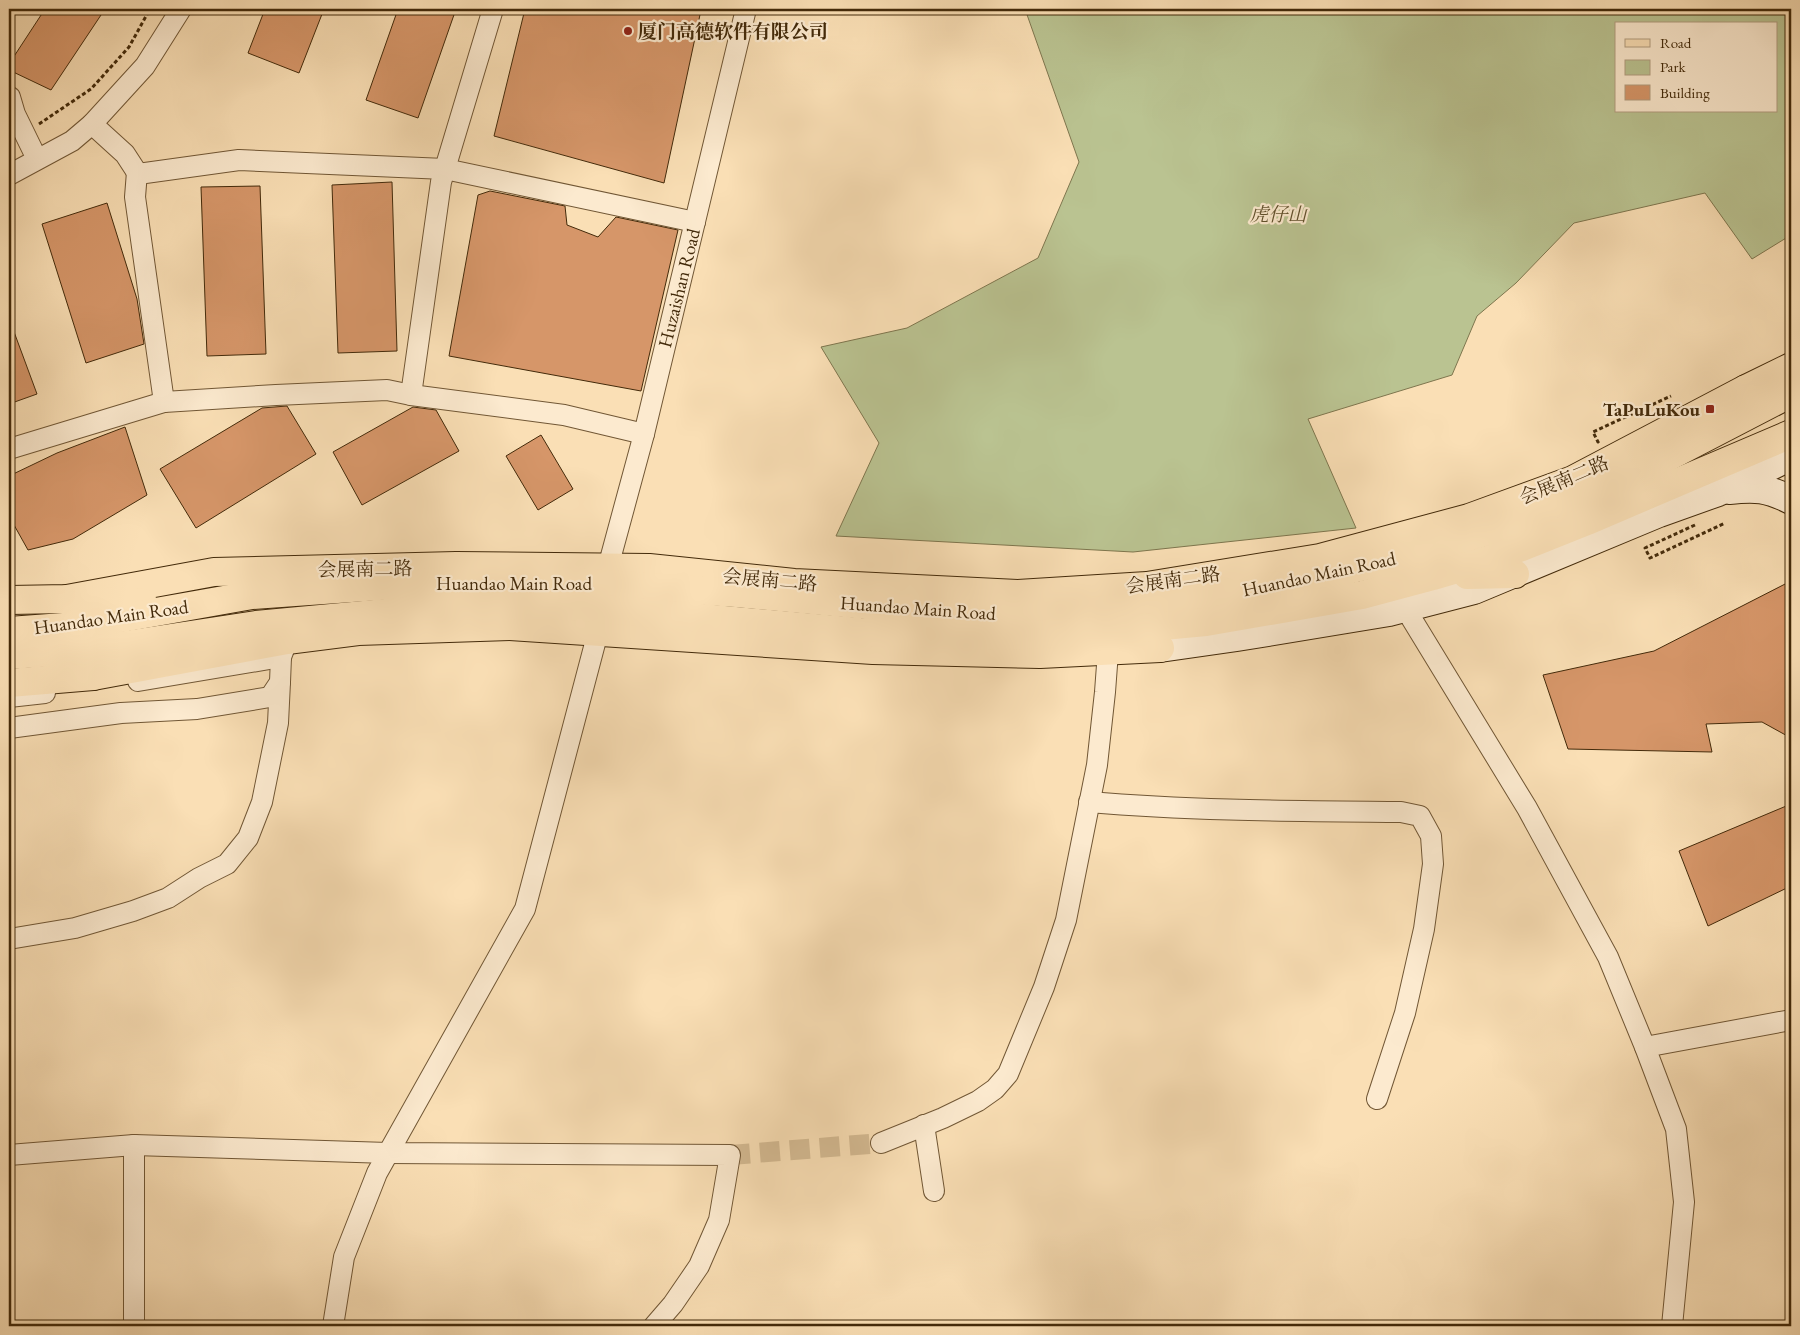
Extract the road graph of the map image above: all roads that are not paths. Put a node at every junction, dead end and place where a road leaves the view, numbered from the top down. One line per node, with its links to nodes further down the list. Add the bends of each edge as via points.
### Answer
1 (181, 9): 5 (street, via 145,66)
2 (493, 9): 7 (street)
3 (746, 9): 10 (street, Huzaishan Road)
4 (10, 97): 6 (street)
5 (92, 124): 6 (street, via 72,141); 8 (street, via 125,154)
6 (37, 159): 9 (street)
7 (445, 169): 8 (street, via 239,160); 10 (street); 15 (street)
8 (137, 172): 16 (street, via 135,197)
9 (9, 175)
10 (695, 222): 17 (street, Huzaishan Road)
11 (1791, 368): 13 (main road, 会展南二路)
12 (1791, 382): 13 (main road)
13 (1746, 389): 23 (main road, 会展南二路, via 1572,480 1469,518 1320,558 1156,584 1018,594 794,583 649,568)
14 (1791, 393): 28 (main road, Huandao Main Road, via 1631,476 1515,523 1399,558 1287,584 1161,603 1044,617 549,581 449,581 252,594)
15 (411, 395): 16 (street, via 388,390); 17 (street, via 564,415)
16 (164, 402): 19 (street)
17 (644, 434): 23 (street, Huzaishan Road)
18 (1791, 434): 25 (main road, Huandao Main Road, via 1570,528 1494,558)
19 (9, 449)
20 (1791, 456): 21 (main road)
21 (1718, 492): 22 (main road, via 1750,488 1772,490); 24 (main road, via 1659,513)
22 (1791, 500)
23 (608, 567): 26 (main road, 会展南二路, via 456,566 214,572)
24 (1515, 574): 25 (main road); 29 (main road, via 1474,590)
25 (1433, 576): 33 (main road, Huandao Main Road, via 1362,595)
26 (67, 599): 27 (main road, 会展南二路); 28 (main road)
27 (9, 600)
28 (190, 606): 30 (main road, Huandao Main Road, via 77,626)
29 (1405, 608): 33 (main road, via 1160,648); 44 (street, via 1536,826 1608,957)
30 (9, 631)
31 (598, 632): 33 (main road, via 872,650 1040,654); 34 (main road, via 500,626 358,631); 49 (street, via 525,909)
32 (198, 634): 33 (main road, Huandao Main Road, via 256,625 461,606 555,605 860,632); 35 (main road, Huandao Main Road, via 99,649); 36 (main road)
33 (1109, 641): 41 (street)
34 (284, 648): 36 (main road); 37 (street); 39 (street, via 72,691)
35 (9, 655)
36 (93, 676): 38 (main road)
37 (280, 682): 40 (street, via 270,697); 42 (street, via 278,723 262,802 248,838 227,864 168,898 134,911 75,928)
38 (9, 683)
39 (9, 697)
40 (9, 728)
41 (1089, 802): 45 (street, via 1254,811 1401,812 1420,816 1431,836 1433,864 1424,929 1405,1013); 46 (street, via 1066,920 1044,986 1008,1074 978,1101)
42 (9, 939)
43 (1791, 1020): 44 (street)
44 (1645, 1047): 55 (street, via 1676,1129 1684,1202)
45 (1377, 1099)
46 (924, 1125): 47 (street); 51 (street)
47 (881, 1143)
48 (134, 1146): 49 (street); 50 (street); 52 (street)
49 (388, 1153): 53 (street, via 344,1257); 54 (street, via 730,1155 719,1220 699,1266)
50 (9, 1156)
51 (934, 1190)
52 (134, 1326)
53 (333, 1326)
54 (654, 1326)
55 (1672, 1326)

